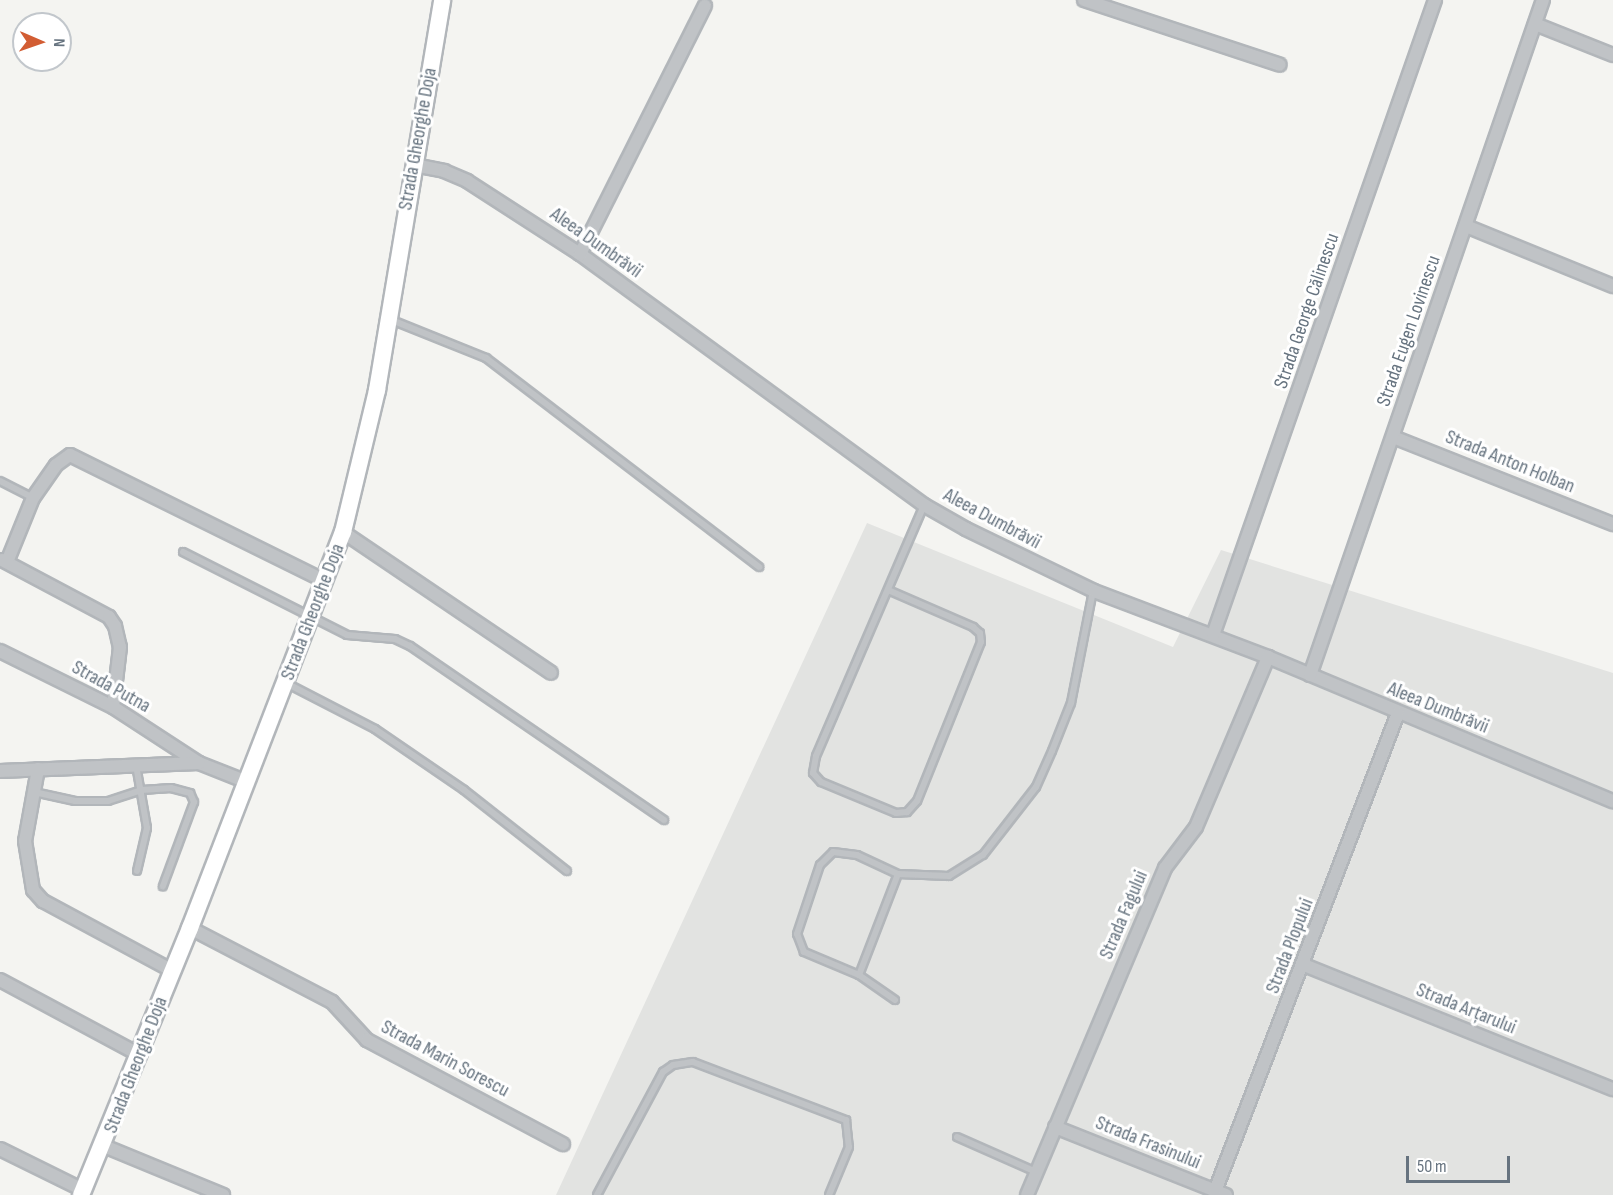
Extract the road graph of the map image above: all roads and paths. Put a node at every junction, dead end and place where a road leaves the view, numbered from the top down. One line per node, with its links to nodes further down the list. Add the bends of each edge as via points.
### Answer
1 (442, 0): 9 (main road, Strada Gheorghe Doja)
2 (1084, 0): 8 (street)
3 (1435, 0): 27 (street, Strada George Călinescu)
4 (1543, 0): 6 (street, Strada Eugen Lovinescu)
5 (705, 6): 11 (street)
6 (1535, 24): 7 (street); 10 (street, Strada Eugen Lovinescu)
7 (1613, 55)
8 (1280, 65)
9 (414, 165): 11 (street, Aleea Dumbrăvii, via 467,181); 13 (main road, Strada Gheorghe Doja)
10 (1466, 226): 12 (street); 14 (street, Strada Eugen Lovinescu)
11 (580, 254): 17 (street, Aleea Dumbrăvii)
12 (1613, 286)
13 (389, 318): 19 (main road, Strada Gheorghe Doja, via 377,390); 22 (lane, via 486,358)
14 (1394, 437): 18 (street, Strada Anton Holban); 31 (street, Strada Eugen Lovinescu)
15 (0, 481): 16 (lane)
16 (33, 498): 21 (street); 23 (street, via 56,465 70,455)
17 (924, 505): 24 (lane); 25 (street, Aleea Dumbrăvii)
18 (1613, 524)
19 (344, 532): 23 (main road, Strada Gheorghe Doja); 30 (street)
20 (183, 552): 26 (lane)
21 (3, 560): 33 (street, via 109,617 116,626 119,667)
22 (759, 567)
23 (325, 581): 26 (main road, Strada Gheorghe Doja)
24 (888, 590): 24 (lane, via 816,756 813,773 821,782 896,813 907,812 917,801 981,642 980,633 973,627)
25 (1094, 591): 27 (street, Aleea Dumbrăvii); 46 (lane, via 1071,703 1036,787 1014,820 983,855 950,876)
26 (310, 618): 32 (main road, Strada Gheorghe Doja); 43 (lane, via 347,635 395,639 410,646)
27 (1214, 635): 29 (street, Aleea Dumbrăvii)
28 (0, 651): 33 (street, Strada Putna)
29 (1268, 657): 31 (street, Aleea Dumbrăvii); 56 (street, Strada Fagului, via 1196,827 1165,868)
30 (550, 674)
31 (1310, 675): 34 (street, Aleea Dumbrăvii)
32 (285, 682): 39 (main road, Strada Gheorghe Doja); 45 (lane, via 375,729 464,790)
33 (113, 707): 35 (street, Strada Putna)
34 (1398, 713): 42 (street, Aleea Dumbrăvii); 49 (street, Strada Plopului)
35 (199, 763): 36 (street, Strada Putna); 39 (street, Strada Putna)
36 (136, 765): 37 (street, Strada Putna); 40 (lane)
37 (38, 769): 38 (street, Strada Putna); 41 (street)
38 (0, 771)
39 (247, 782): 48 (main road, Strada Gheorghe Doja)
40 (142, 790): 41 (lane, via 108,801 75,801); 44 (lane, via 147,828); 47 (lane, via 181,789 190,793 194,802)
41 (34, 792): 50 (street, via 26,841 33,890 43,901)
42 (1613, 801)
43 (664, 820)
44 (137, 871)
45 (567, 871)
46 (898, 874): 51 (lane); 51 (lane, via 857,855 833,852 820,865 797,934 800,943 804,952)
47 (163, 886)
48 (190, 928): 50 (main road, Strada Gheorghe Doja); 58 (street, Strada Marin Sorescu, via 332,1002 367,1040)
49 (1305, 965): 55 (street, Strada Arțarului); 63 (street, Strada Plopului)
50 (173, 971): 54 (main road, Strada Gheorghe Doja)
51 (859, 975): 53 (lane)
52 (0, 980): 54 (street)
53 (895, 1000)
54 (140, 1055): 59 (main road, Strada Gheorghe Doja)
55 (1613, 1089)
56 (1055, 1127): 61 (street, Strada Fagului); 63 (street, Strada Frasinului)
57 (957, 1137): 61 (lane)
58 (563, 1144)
59 (104, 1146): 62 (main road, Strada Gheorghe Doja); 64 (street)
60 (0, 1149): 62 (street)
61 (1036, 1172): 67 (street, Strada Fagului)
62 (82, 1192)
63 (1214, 1192)
64 (223, 1195)
65 (597, 1195): 66 (lane, via 663,1072 673,1065 693,1062 846,1120 849,1147)
66 (829, 1195)
67 (1027, 1195)

